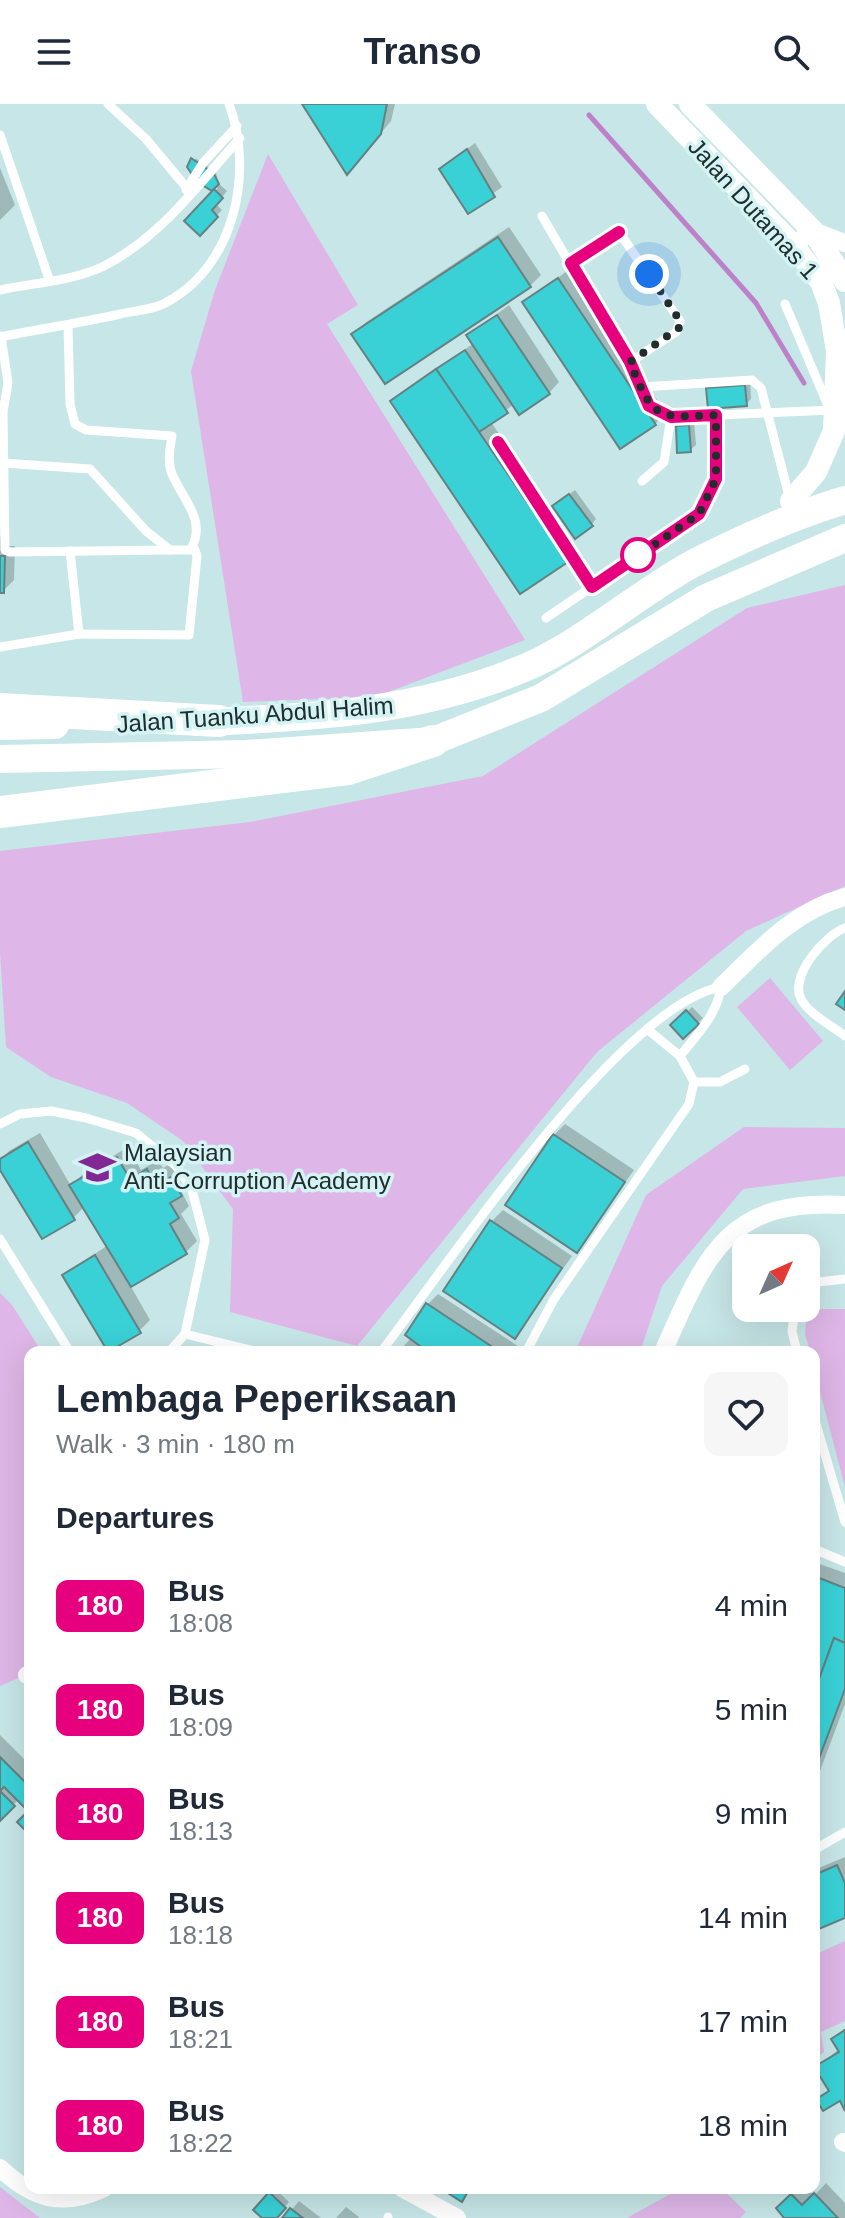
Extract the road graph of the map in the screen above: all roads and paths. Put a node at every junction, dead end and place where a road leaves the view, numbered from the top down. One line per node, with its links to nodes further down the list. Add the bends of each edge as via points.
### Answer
1 (108, 104): 8 (lane)
2 (229, 104): 5 (lane)
3 (657, 104): 13 (street, Jalan Dutamas 1)
4 (690, 104): 11 (street, Jalan Dutamas 1)
5 (237, 126): 7 (lane); 8 (lane)
6 (0, 135): 16 (lane)
7 (240, 138): 9 (lane, via 194,194); 20 (lane, via 240,189 230,223 211,261 190,286 161,305)
8 (186, 187): 9 (lane)
9 (182, 201): 16 (lane, via 141,241 102,266)
10 (542, 216): 14 (lane)
11 (813, 231): 12 (street); 13 (street); 15 (street, Jalan Dutamas 1)
12 (845, 243)
13 (793, 245): 17 (street, Jalan Dutamas 1)
14 (571, 263): 22 (lane); 22 (lane, via 619,232 680,321 676,332)
15 (843, 273): 17 (street)
16 (49, 279): 18 (lane)
17 (821, 282): 24 (street, Jalan Dutamas 1, via 835,324)
18 (0, 290)
19 (785, 304): 24 (lane)
20 (68, 326): 21 (lane); 35 (lane, via 75,424 86,430 172,436 171,472 194,512 198,537)
21 (1, 336): 25 (lane, via 8,383)
22 (630, 362): 23 (lane)
23 (642, 387): 26 (lane, via 752,380 761,388); 28 (lane, via 649,406)
24 (834, 410): 26 (lane); 33 (street, Jalan Dutamas 1, via 826,455)
25 (2, 412): 30 (lane)
26 (767, 413): 27 (lane); 33 (lane)
27 (716, 415): 28 (lane); 39 (lane, via 716,479 699,514)
28 (671, 417): 31 (lane, via 664,462)
29 (498, 442): 39 (lane)
30 (3, 463): 36 (lane, via 83,467 97,473 136,520); 37 (lane, via 5,550)
31 (642, 481)
32 (845, 500): 38 (main road, Jalan Tuanku Abdul Halim)
33 (791, 501): 38 (main road)
34 (845, 538): 46 (main road, Jalan Tuanku Abdul Halim, via 706,598 541,698)
35 (191, 549): 36 (lane); 41 (lane, via 197,556 189,635)
36 (170, 550): 37 (lane)
37 (70, 551): 41 (lane)
38 (694, 563): 44 (main road, Jalan Tuanku Abdul Halim, via 532,665 452,694 354,713)
39 (592, 587): 40 (lane)
40 (546, 618)
41 (79, 634): 42 (lane)
42 (0, 647)
43 (0, 709): 44 (highway)
44 (219, 721): 45 (main road, Jalan Tuanku Abdul Halim)
45 (0, 726)
46 (433, 741): 47 (main road, Jalan Tuanku Abdul Halim, via 246,754); 48 (highway, via 348,769)
47 (0, 759)
48 (0, 812)
49 (845, 897): 51 (street, via 823,903 779,930)
50 (845, 928): 53 (lane, via 817,946 799,995)
51 (721, 987): 52 (lane, via 705,990); 54 (lane, via 719,1002)
52 (647, 1029): 54 (lane); 67 (lane, via 558,1118)
53 (845, 1036)
54 (680, 1056): 56 (lane)
55 (745, 1069): 56 (lane, via 720,1082)
56 (694, 1082): 68 (lane, via 689,1104 554,1299)
57 (0, 1124): 63 (lane, via 20,1114 51,1111 86,1118 136,1133 176,1166 192,1190 205,1240)
58 (845, 1205): 69 (street, via 794,1205 743,1224 723,1238 694,1282)
59 (0, 1239): 64 (lane)
60 (845, 1279): 61 (lane)
61 (820, 1282)
62 (793, 1322): 70 (lane)
63 (185, 1334): 65 (lane); 66 (lane)
64 (66, 1346)
65 (174, 1346)
66 (234, 1346)
67 (386, 1346)
68 (529, 1346)
69 (666, 1346)
70 (796, 1346)
71 (820, 1437): 72 (lane)
72 (845, 1522)
73 (820, 1552): 74 (lane)
74 (845, 1562)
75 (845, 1832): 76 (lane)
76 (820, 1847)
77 (0, 2168): 78 (street)
78 (24, 2189)
79 (34, 2194): 80 (street, via 63,2201)
80 (85, 2194)
81 (413, 2194): 82 (street)
82 (457, 2218)

